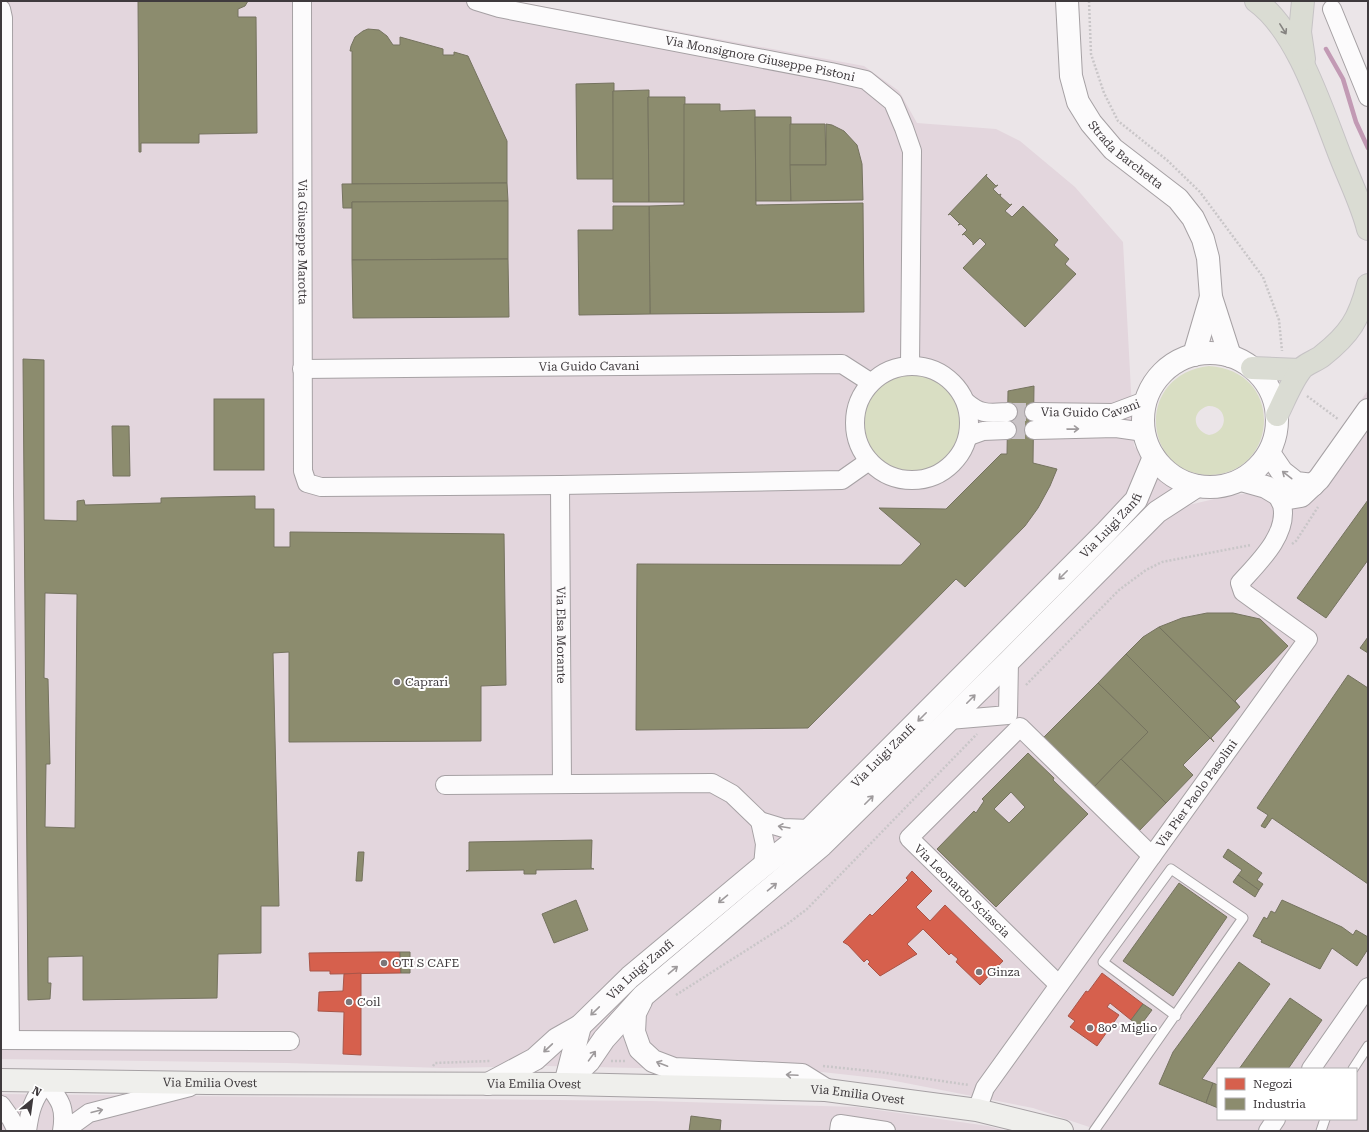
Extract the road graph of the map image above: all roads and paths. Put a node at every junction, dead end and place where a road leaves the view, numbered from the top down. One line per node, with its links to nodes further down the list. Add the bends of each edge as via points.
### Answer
1 (302, 1): 19 (street, Via Giuseppe Marotta)
2 (476, 1): 17 (street, Via Monsignore Giuseppe Pistoni, via 499,8 866,80 893,102 912,152)
3 (1066, 1): 14 (street, Strada Barchetta, via 1071,76 1078,102 1091,123 1113,149 1178,199 1193,218 1208,258)
4 (1089, 1): 9 (path)
5 (1256, 1): 10 (highway, one-way to 10, via 1281,26)
6 (1303, 1): 10 (highway, via 1300,32)
7 (1, 9): 39 (street, via 4,18)
8 (1332, 9): 11 (street)
9 (1090, 38)
10 (1305, 68): 12 (highway)
11 (1368, 97)
12 (1368, 229)
13 (1368, 285): 20 (highway, via 1360,312 1347,333 1321,357)
14 (1211, 297): 15 (street, Strada Barchetta); 16 (street, Strada Barchetta)
15 (1194, 355): 16 (street, via 1212,353); 22 (street, via 1179,360 1164,371 1154,383)
16 (1230, 356): 18 (street)
17 (910, 366): 21 (street, via 890,370); 23 (street, via 922,366 943,374 952,381)
18 (1252, 368): 20 (highway); 27 (street, via 1270,389)
19 (302, 369): 21 (street, Via Guido Cavani, via 842,364); 36 (street, Via Giuseppe Marotta, via 303,471 307,483 321,487)
20 (1300, 370): 27 (highway)
21 (870, 382): 34 (street, via 860,399 855,427 859,444)
22 (1145, 401): 26 (street, Via Guido Cavani, via 1113,413); 30 (street, via 1142,419)
23 (966, 402): 25 (street, via 976,410 986,413); 31 (street, via 970,423)
24 (1368, 410): 37 (street)
25 (1008, 412)
26 (1034, 412)
27 (1277, 415): 32 (street, via 1277,430)
28 (1007, 430): 31 (street, via 983,431)
29 (1034, 430): 30 (street, Via Guido Cavani, one-way to 30, via 1116,428)
30 (1144, 432): 33 (street)
31 (969, 436): 34 (street, via 955,462 938,475 920,480 893,477)
32 (1269, 453): 35 (street, via 1259,467); 37 (street, one-way to 32, via 1296,483 1282,472)
33 (1154, 457): 38 (street, via 1175,478); 47 (street, Via Luigi Zanfi, one-way to 47, via 1136,500)
34 (869, 461): 36 (street, via 842,480)
35 (1241, 480): 38 (street, via 1211,488); 40 (street, via 1266,487)
36 (560, 485): 44 (street, Via Elsa Morante)
37 (1313, 485): 40 (street, via 1301,496 1289,498)
38 (1197, 486): 41 (street, Via Luigi Zanfi, via 1157,512)
39 (2, 494): 55 (street)
40 (1276, 494): 48 (street, Via Pier Paolo Pasolini, via 1282,509 1281,529 1263,558 1240,583 1243,592 1308,639)
41 (1009, 661): 42 (street, Via Luigi Zanfi, one-way to 41); 43 (street)
42 (949, 720): 43 (street); 52 (street, Via Luigi Zanfi, one-way to 42, via 822,846)
43 (1014, 721): 48 (street); 50 (street, Via Leonardo Sciascia, via 909,838)
44 (562, 784): 45 (street); 46 (street, via 712,784 732,794)
45 (445, 785)
46 (760, 821): 47 (street, one-way to 46, via 783,828); 49 (street, via 765,844)
47 (810, 829): 49 (street, Via Luigi Zanfi)
48 (1152, 856): 50 (street, Via Pier Paolo Pasolini)
49 (763, 866): 54 (street, Via Luigi Zanfi, one-way to 54, via 630,977)
50 (1059, 985): 69 (street, Via Pier Paolo Pasolini, via 985,1088)
51 (1368, 987): 58 (street)
52 (643, 996): 64 (street, Via Luigi Zanfi, one-way to 52, via 589,1061 604,1039); 65 (street, one-way to 52, via 802,1075 674,1068 653,1061 640,1049 634,1032 635,1013)
53 (1176, 1016): 53 (lane, via 1103,962 1171,869 1243,918); 68 (lane)
54 (580, 1026): 63 (street, Via Luigi Zanfi, one-way to 63, via 557,1039 535,1059); 64 (street)
55 (5, 1040): 56 (street)
56 (290, 1042)
57 (1368, 1046): 59 (lane)
58 (1312, 1068)
59 (1353, 1068)
60 (1, 1080): 61 (main road, Via Emilia Ovest)
61 (46, 1082): 62 (main road, Via Emilia Ovest); 73 (street, via 29,1112); 74 (street, via 59,1098 64,1117)
62 (207, 1083): 63 (main road, Via Emilia Ovest); 74 (street, one-way to 62, via 89,1113)
63 (488, 1084): 64 (main road, Via Emilia Ovest)
64 (564, 1084): 65 (main road, Via Emilia Ovest)
65 (826, 1090): 69 (main road, Via Emilia Ovest)
66 (1104, 1100): 68 (lane)
67 (1, 1105): 72 (street, via 12,1119)
68 (1112, 1106): 78 (lane)
69 (977, 1110): 77 (main road, Via Emilia Ovest)
70 (1275, 1120): 79 (street)
71 (1325, 1120): 80 (lane)
72 (17, 1131)
73 (27, 1131)
74 (63, 1131)
75 (839, 1131): 76 (street, via 840,1124)
76 (886, 1131)
77 (1062, 1131)
78 (1094, 1131)
79 (1268, 1131)
80 (1321, 1131)

